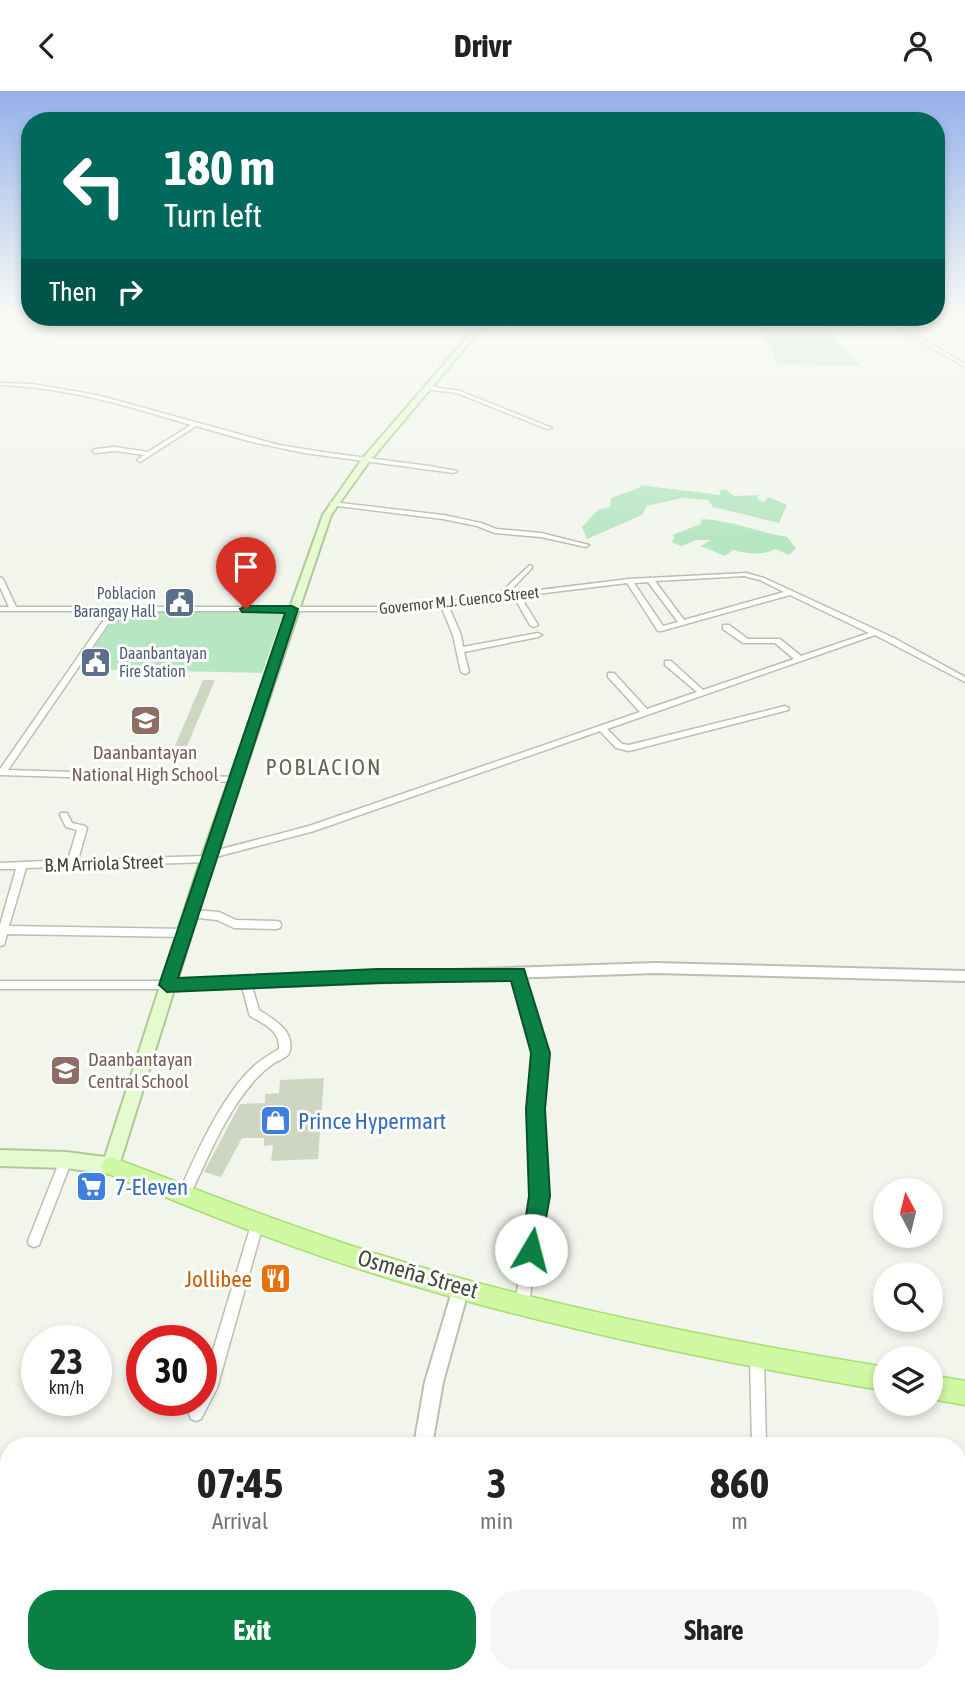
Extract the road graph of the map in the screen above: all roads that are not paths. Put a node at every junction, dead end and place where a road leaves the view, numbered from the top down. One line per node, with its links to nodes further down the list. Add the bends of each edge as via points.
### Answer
1 (62, 391): 4 (street)
2 (424, 391): 9 (main road)
3 (432, 391): 5 (street, via 458,392)
4 (194, 425): 7 (street); 9 (street, via 257,442)
5 (549, 428)
6 (95, 451): 7 (street)
7 (149, 454): 8 (street)
8 (140, 460)
9 (365, 461): 10 (street); 11 (main road)
10 (454, 471)
11 (332, 504): 12 (street, via 451,518 495,531); 24 (main road)
12 (586, 545)
13 (530, 567): 19 (street)
14 (0, 579): 22 (street)
15 (650, 580): 16 (street, Governor M.J. Cuenco Street); 17 (street, Governor M.J. Cuenco Street, via 750,575); 25 (street)
16 (629, 581): 18 (street, Governor M.J. Cuenco Street); 25 (street, via 658,627)
17 (788, 593): 25 (street); 28 (street)
18 (516, 595): 19 (street, Governor M.J. Cuenco Street); 26 (street)
19 (499, 597): 20 (street, Governor M.J. Cuenco Street)
20 (444, 604): 24 (street, Governor M.J. Cuenco Street); 30 (street)
21 (0, 608): 22 (street, Governor M.J. Cuenco Street)
22 (13, 608): 23 (street, Governor M.J. Cuenco Street)
23 (115, 609): 24 (street, Governor M.J. Cuenco Street); 40 (street)
24 (292, 609): 41 (main road)
25 (683, 623)
26 (534, 625)
27 (726, 627): 31 (street, via 746,641 777,641)
28 (875, 633): 31 (street, B.M Arriola Street); 35 (street)
29 (538, 635): 30 (street)
30 (461, 650): 33 (street)
31 (798, 658): 36 (street, B.M Arriola Street)
32 (668, 663): 36 (street)
33 (466, 672)
34 (611, 675): 38 (street)
35 (965, 680)
36 (702, 693): 38 (street, B.M Arriola Street)
37 (785, 708): 39 (street, via 629,748 619,745)
38 (645, 712): 39 (street, B.M Arriola Street)
39 (601, 727): 43 (street, B.M Arriola Street, via 311,829)
40 (1, 772): 41 (street)
41 (236, 781): 43 (main road)
42 (64, 815): 44 (street, via 69,825 82,828)
43 (209, 857): 44 (street, B.M Arriola Street); 47 (main road)
44 (72, 864): 45 (street, B.M Arriola Street)
45 (22, 865): 46 (street, B.M Arriola Street); 49 (street)
46 (0, 866)
47 (192, 914): 48 (street, via 219,916 234,924); 50 (main road)
48 (276, 925)
49 (2, 930): 50 (street); 51 (street)
50 (185, 933): 56 (main road)
51 (0, 942)
52 (518, 974): 53 (street, via 709,968); 54 (street); 64 (street, via 541,1053 535,1109 539,1196)
53 (965, 976)
54 (246, 983): 56 (street); 60 (street, via 254,1013 282,1031 285,1052 269,1058 247,1078)
55 (0, 985): 56 (street)
56 (167, 985): 59 (main road)
57 (0, 1158): 58 (main road, Osmeña Street)
58 (66, 1160): 59 (main road, Osmeña Street); 62 (street)
59 (111, 1166): 60 (main road, Osmeña Street)
60 (184, 1196): 61 (main road, Osmeña Street)
61 (257, 1225): 63 (main road, Osmeña Street); 66 (street)
62 (34, 1241)
63 (461, 1288): 64 (main road, Osmeña Street); 70 (street, via 434,1382)
64 (522, 1303): 65 (main road, Osmeña Street)
65 (757, 1358): 67 (main road, Osmeña Street); 71 (street)
66 (217, 1364)
67 (873, 1377)
68 (943, 1389): 69 (main road)
69 (965, 1393)
70 (424, 1437)
71 (759, 1437)

